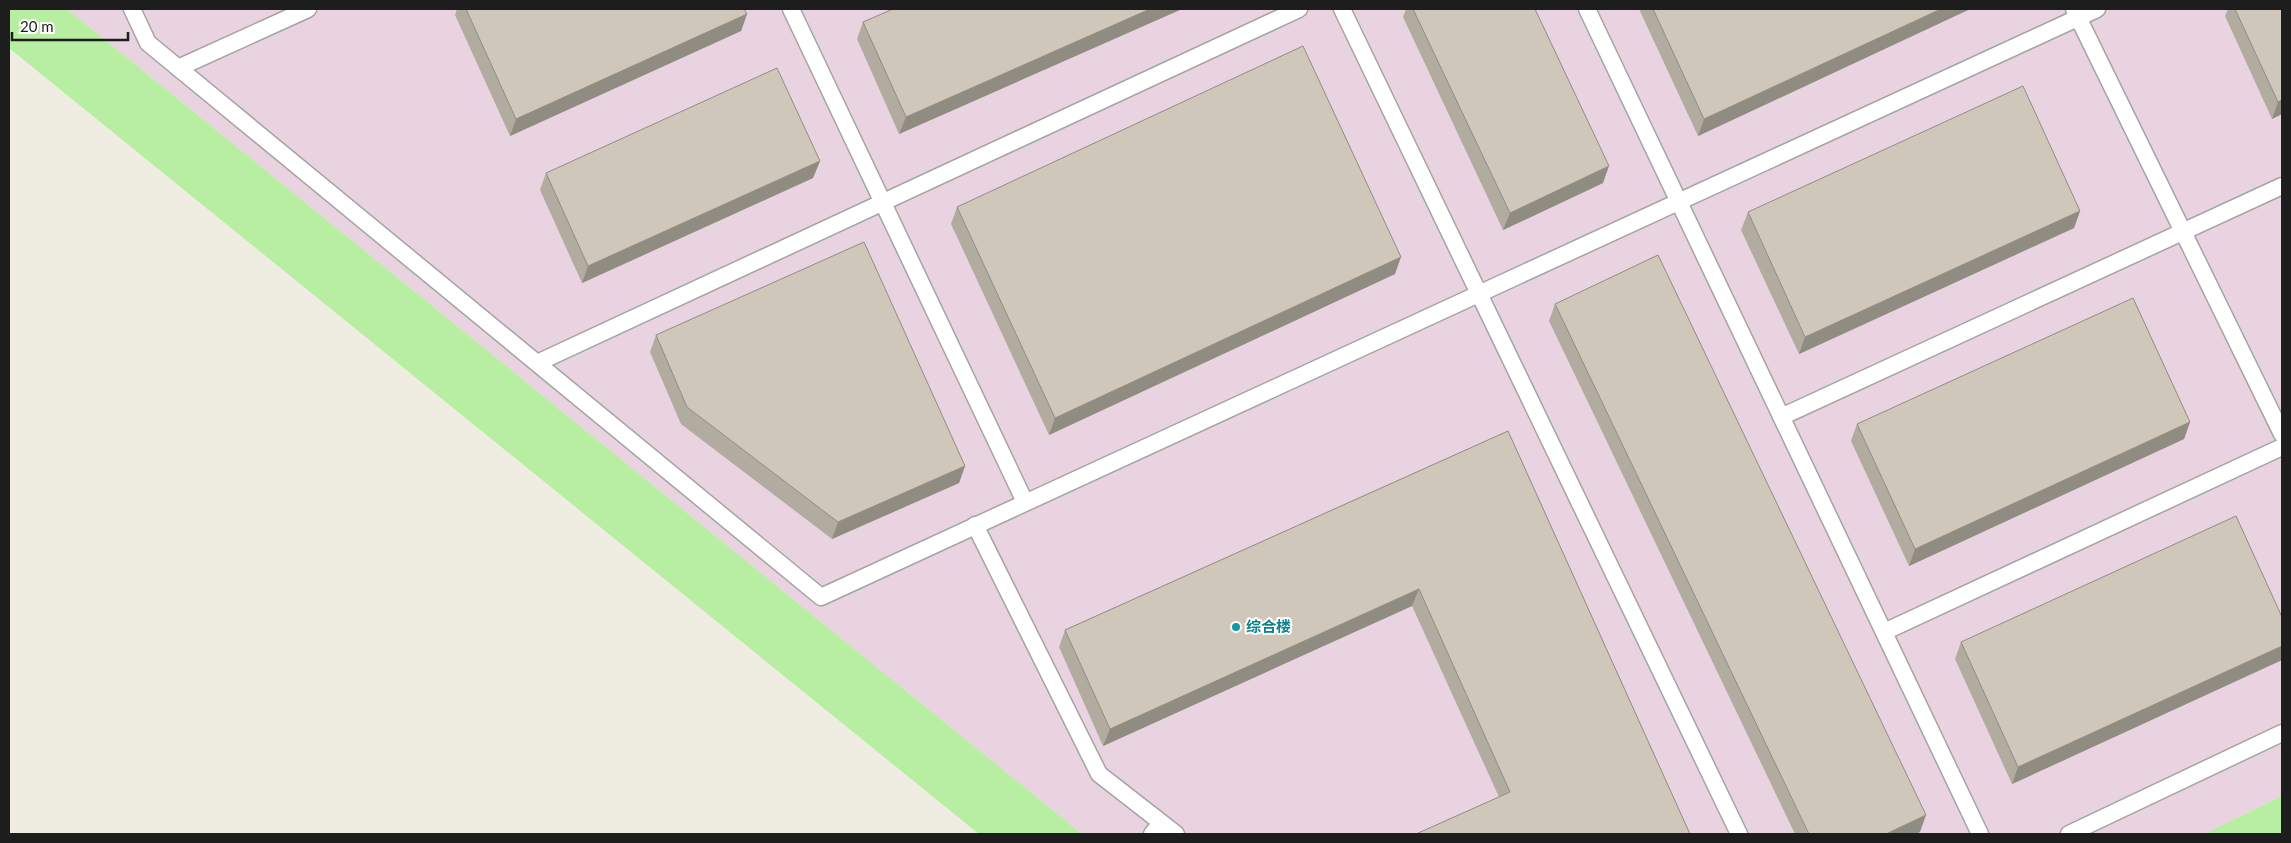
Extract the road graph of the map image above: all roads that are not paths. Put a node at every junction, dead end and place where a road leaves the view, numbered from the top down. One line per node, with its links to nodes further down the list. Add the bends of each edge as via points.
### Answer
1 (132, 9): 9 (lane, via 148,44)
2 (308, 9): 9 (lane)
3 (791, 9): 12 (lane)
4 (1299, 9): 12 (lane)
5 (1342, 9): 14 (lane)
6 (1587, 9): 11 (lane)
7 (2097, 9): 8 (lane)
8 (2076, 13): 11 (lane); 13 (lane)
9 (178, 68): 15 (lane)
10 (2282, 186): 13 (lane)
11 (1679, 201): 14 (lane); 16 (lane)
12 (882, 202): 15 (lane); 19 (lane)
13 (2183, 231): 16 (lane); 17 (lane)
14 (1479, 293): 19 (lane); 25 (lane)
15 (537, 363): 20 (lane, via 821,597)
16 (1781, 417): 21 (lane)
17 (2282, 434)
18 (2282, 447): 21 (lane)
19 (1025, 502): 20 (lane)
20 (975, 526): 23 (lane, via 1099,774)
21 (1884, 632): 26 (lane)
22 (2282, 733): 27 (lane)
23 (1156, 828): 24 (lane)
24 (1176, 834)
25 (1739, 834)
26 (1980, 834)
27 (2069, 834)

